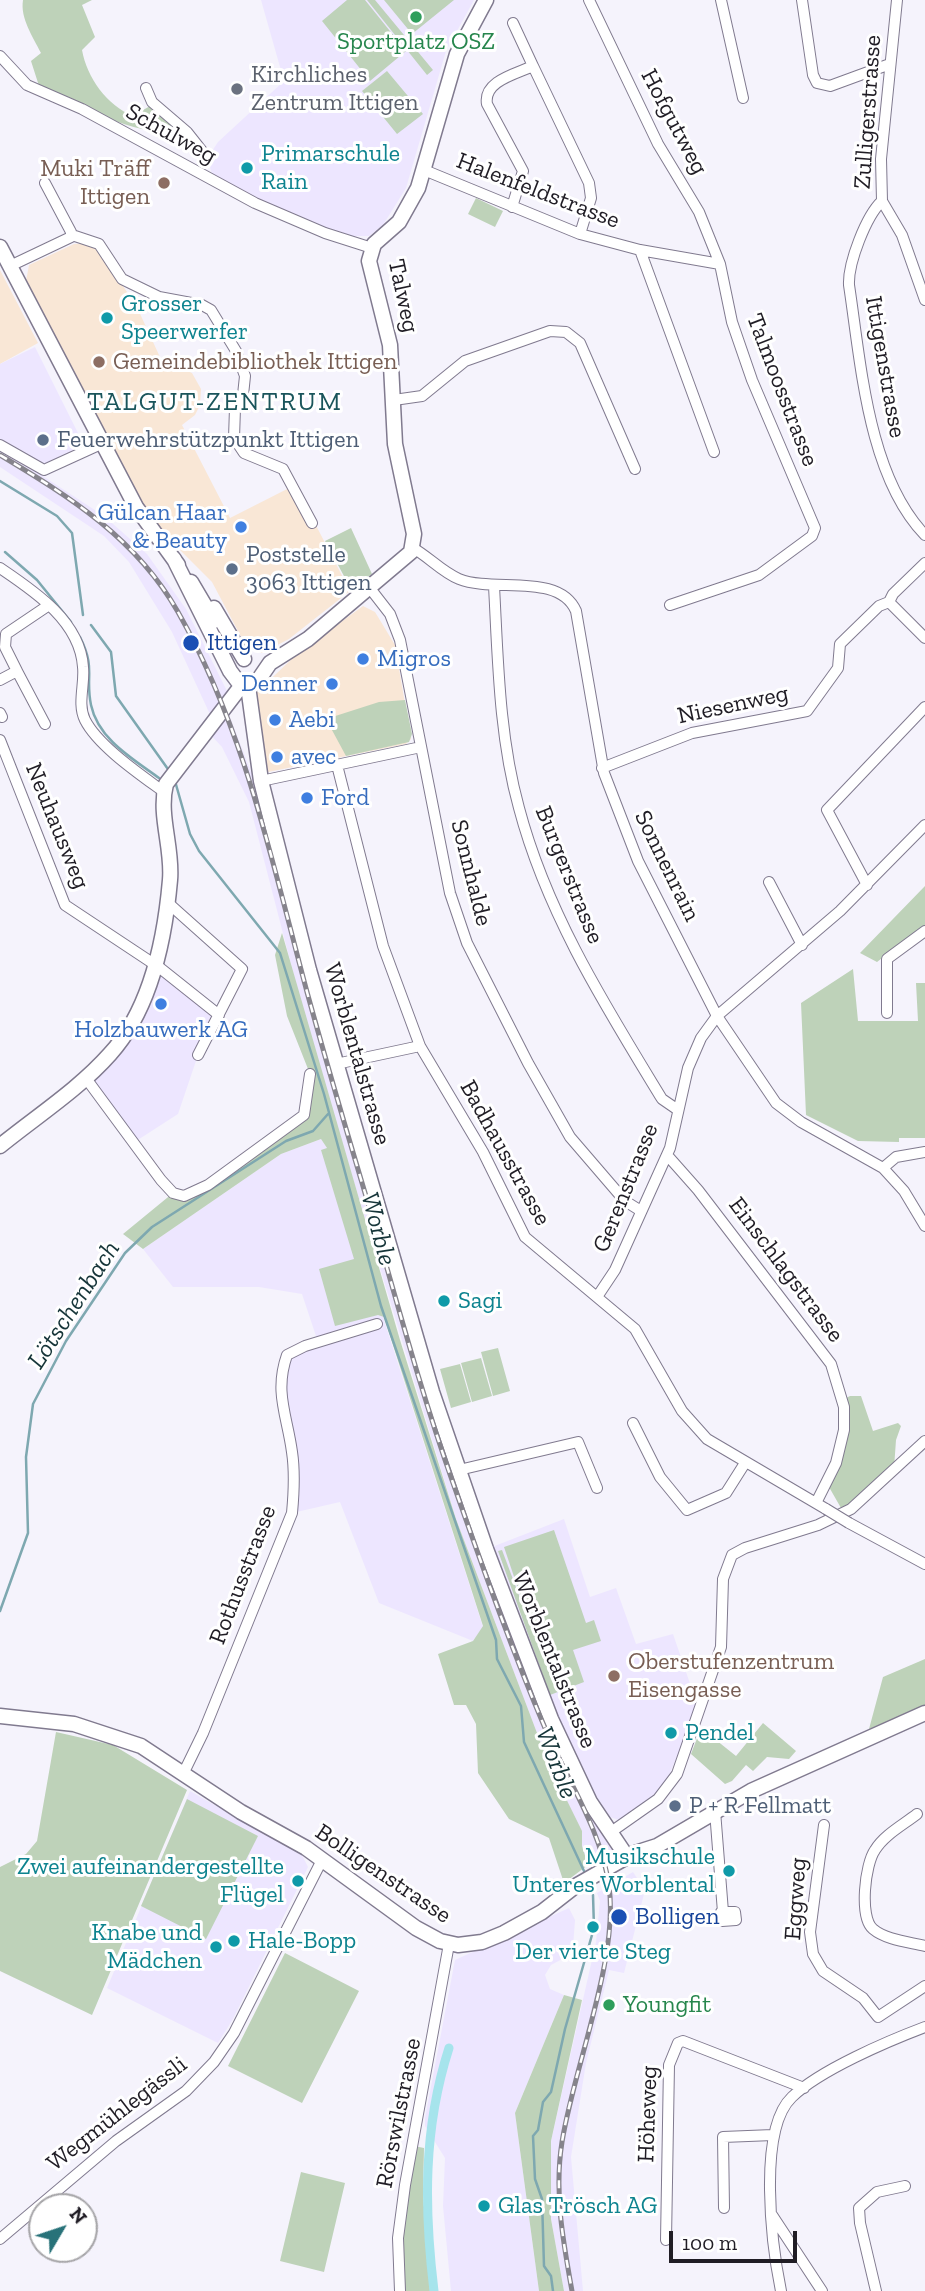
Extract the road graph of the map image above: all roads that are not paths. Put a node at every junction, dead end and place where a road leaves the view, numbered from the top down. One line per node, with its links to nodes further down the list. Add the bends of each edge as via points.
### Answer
1 (486, 0): 13 (main road, Talweg, via 457,54)
2 (589, 0): 22 (street, Hofgutweg, via 658,144 699,212)
3 (721, 0): 11 (street)
4 (802, 0): 8 (street, via 817,83 830,86)
5 (897, 0): 8 (street, Zulligerstrasse)
6 (513, 23): 9 (street)
7 (0, 57): 20 (street, Schulweg, via 27,85 82,108 255,203)
8 (890, 64): 15 (street, Zulligerstrasse)
9 (533, 66): 16 (street, via 491,86 486,94 486,104 523,171); 17 (street, via 589,183 591,198)
10 (146, 88): 12 (street, via 152,102 187,132)
11 (743, 98)
12 (205, 156)
13 (425, 170): 16 (street, Halenfeldstrasse); 20 (main road, Talweg, via 403,215)
14 (45, 183): 18 (street)
15 (882, 201): 24 (street, Zulligerstrasse, via 902,234); 31 (street, Ittigenstrasse, via 869,217 849,285 880,458 899,502)
16 (512, 207): 17 (street, Halenfeldstrasse)
17 (580, 234): 21 (street, Halenfeldstrasse)
18 (72, 235): 23 (street); 30 (street, via 99,244 122,279 159,298 197,303 211,310 245,376 243,396 235,408 234,438 244,453 284,469)
19 (0, 247): 23 (main road, Worblentalstrasse)
20 (372, 248): 25 (main road, Talweg, via 369,261 390,345)
21 (640, 250): 22 (street, Halenfeldstrasse); 28 (street)
22 (720, 264): 39 (street, Talmoosstrasse, via 732,322 752,380 815,528 812,536 767,570)
23 (10, 266): 26 (main road, Worblentalstrasse)
24 (925, 300)
25 (394, 400): 29 (street, via 422,396 454,368 476,357 550,331 566,332 580,343); 32 (main road, Talweg, via 396,456 413,528)
26 (101, 444): 27 (street, via 46,470); 42 (main road, Worblentalstrasse, via 144,520 201,597)
27 (0, 445)
28 (714, 452)
29 (635, 469)
30 (312, 523)
31 (925, 535)
32 (413, 548): 35 (street, Sonnenrain, via 460,579); 36 (main road)
33 (925, 563): 37 (street, Niesenweg, via 893,593)
34 (0, 568): 38 (street, via 27,584)
35 (494, 586): 49 (street, Sonnenrain, via 557,590 574,606); 67 (street, Burgerstrasse, via 505,737 518,807 535,860 601,999 663,1099)
36 (369, 587): 42 (main road, via 324,626 270,663); 47 (street, Sonnhalde, via 390,614 400,640)
37 (889, 603): 40 (street); 49 (street, Niesenweg, via 878,606 840,644 838,668 807,710 692,733)
38 (49, 605): 41 (street, via 6,634 5,647); 51 (street, via 80,652 86,722 112,750)
39 (670, 605)
40 (925, 638)
41 (17, 671): 43 (street); 45 (street)
42 (246, 672): 50 (main road, Worblentalstrasse); 51 (main road)
43 (0, 680)
44 (925, 707): 54 (street, via 827,810)
45 (45, 724)
46 (0, 740): 58 (street, Neuhausweg, via 65,905)
47 (421, 747): 48 (street); 72 (street, Sonnhalde, via 450,893 467,943 527,1063 570,1136 625,1201)
48 (337, 765): 50 (street); 62 (street, Badhausstrasse, via 383,946)
49 (602, 768): 61 (street, Sonnenrain, via 638,861)
50 (261, 781): 64 (main road, Worblentalstrasse)
51 (165, 788): 55 (main road, via 171,865)
52 (925, 825): 54 (street, Gerenstrasse)
53 (769, 882): 57 (street)
54 (867, 885): 57 (street, Gerenstrasse)
55 (167, 902): 58 (main road); 60 (street, via 242,969)
56 (925, 931): 59 (street, via 887,959)
57 (802, 944): 61 (street, Gerenstrasse)
58 (155, 965): 60 (street, Neuhausweg); 66 (main road, via 131,1023 113,1052)
59 (887, 1013)
60 (219, 1015): 63 (street)
61 (717, 1016): 67 (street, Gerenstrasse, via 688,1068); 71 (street, Sonnenrain, via 761,1085 785,1111)
62 (419, 1046): 64 (street); 74 (street, Badhausstrasse, via 483,1153 525,1237)
63 (198, 1055)
64 (335, 1064): 79 (main road, Worblentalstrasse)
65 (310, 1074): 66 (street, via 304,1115 208,1185 184,1196 173,1193 161,1180)
66 (85, 1077): 68 (main road)
67 (678, 1110): 70 (street, Gerenstrasse)
68 (0, 1146)
69 (925, 1152): 71 (street, via 896,1157)
70 (667, 1155): 72 (street, Gerenstrasse); 81 (street, Einschlagstrasse, via 831,1364 844,1407 844,1430 836,1463)
71 (883, 1168): 73 (street, Sonnenrain, via 904,1191)
72 (641, 1211): 74 (street, Gerenstrasse, via 608,1284)
73 (925, 1226)
74 (597, 1297): 78 (street, Badhausstrasse, via 639,1335 690,1423 713,1445)
75 (377, 1324): 85 (street, Rothusstrasse, via 287,1355 279,1377 295,1478 292,1513)
76 (633, 1423): 78 (street, via 660,1476 687,1510 726,1493)
77 (925, 1441): 89 (street, via 850,1509 732,1555 723,1579 721,1647 677,1774 657,1799)
78 (746, 1463): 81 (street, Badhausstrasse)
79 (459, 1470): 80 (street, via 578,1441); 89 (main road, Worblentalstrasse, via 555,1730 590,1802)
80 (597, 1488)
81 (816, 1503): 82 (street, Badhausstrasse, bridge)
82 (925, 1564)
83 (925, 1713): 86 (main road, Bolligenstrasse, via 773,1780)
84 (0, 1716): 85 (main road, Bolligenstrasse, via 50,1720 98,1731 141,1746)
85 (184, 1772): 91 (main road, Bolligenstrasse)
86 (715, 1811): 90 (main road, Bolligenstrasse, via 653,1848); 92 (street)
87 (917, 1814): 94 (street, via 874,1850 865,1918 884,1936)
88 (824, 1825): 95 (street, Eggweg, via 810,1932 813,1954 823,1971 863,1998 878,2017)
89 (611, 1832): 90 (main road, Worblentalstrasse)
90 (627, 1857): 93 (main road, Bolligenstrasse, via 504,1933 482,1942)
91 (321, 1860): 93 (main road, Bolligenstrasse, via 416,1928); 102 (street, Wegmühlegässli, via 234,2033 214,2062 186,2091 116,2141)
92 (723, 1912)
93 (449, 1944): 104 (street, Rörswilstrasse, via 405,2185 398,2238)
94 (925, 1946)
95 (925, 1986)
96 (925, 2026): 97 (street)
97 (804, 2088): 98 (street, via 781,2112); 103 (street, Höheweg, via 719,2053 678,2043 669,2065)
98 (773, 2135): 100 (street, via 723,2137); 101 (street)
99 (905, 2186): 107 (street, via 877,2192 859,2208)
100 (724, 2208)
101 (770, 2211): 105 (street); 106 (street)
102 (0, 2239)
103 (666, 2240)
104 (400, 2291)
105 (781, 2291)
106 (822, 2291)
107 (876, 2291)

